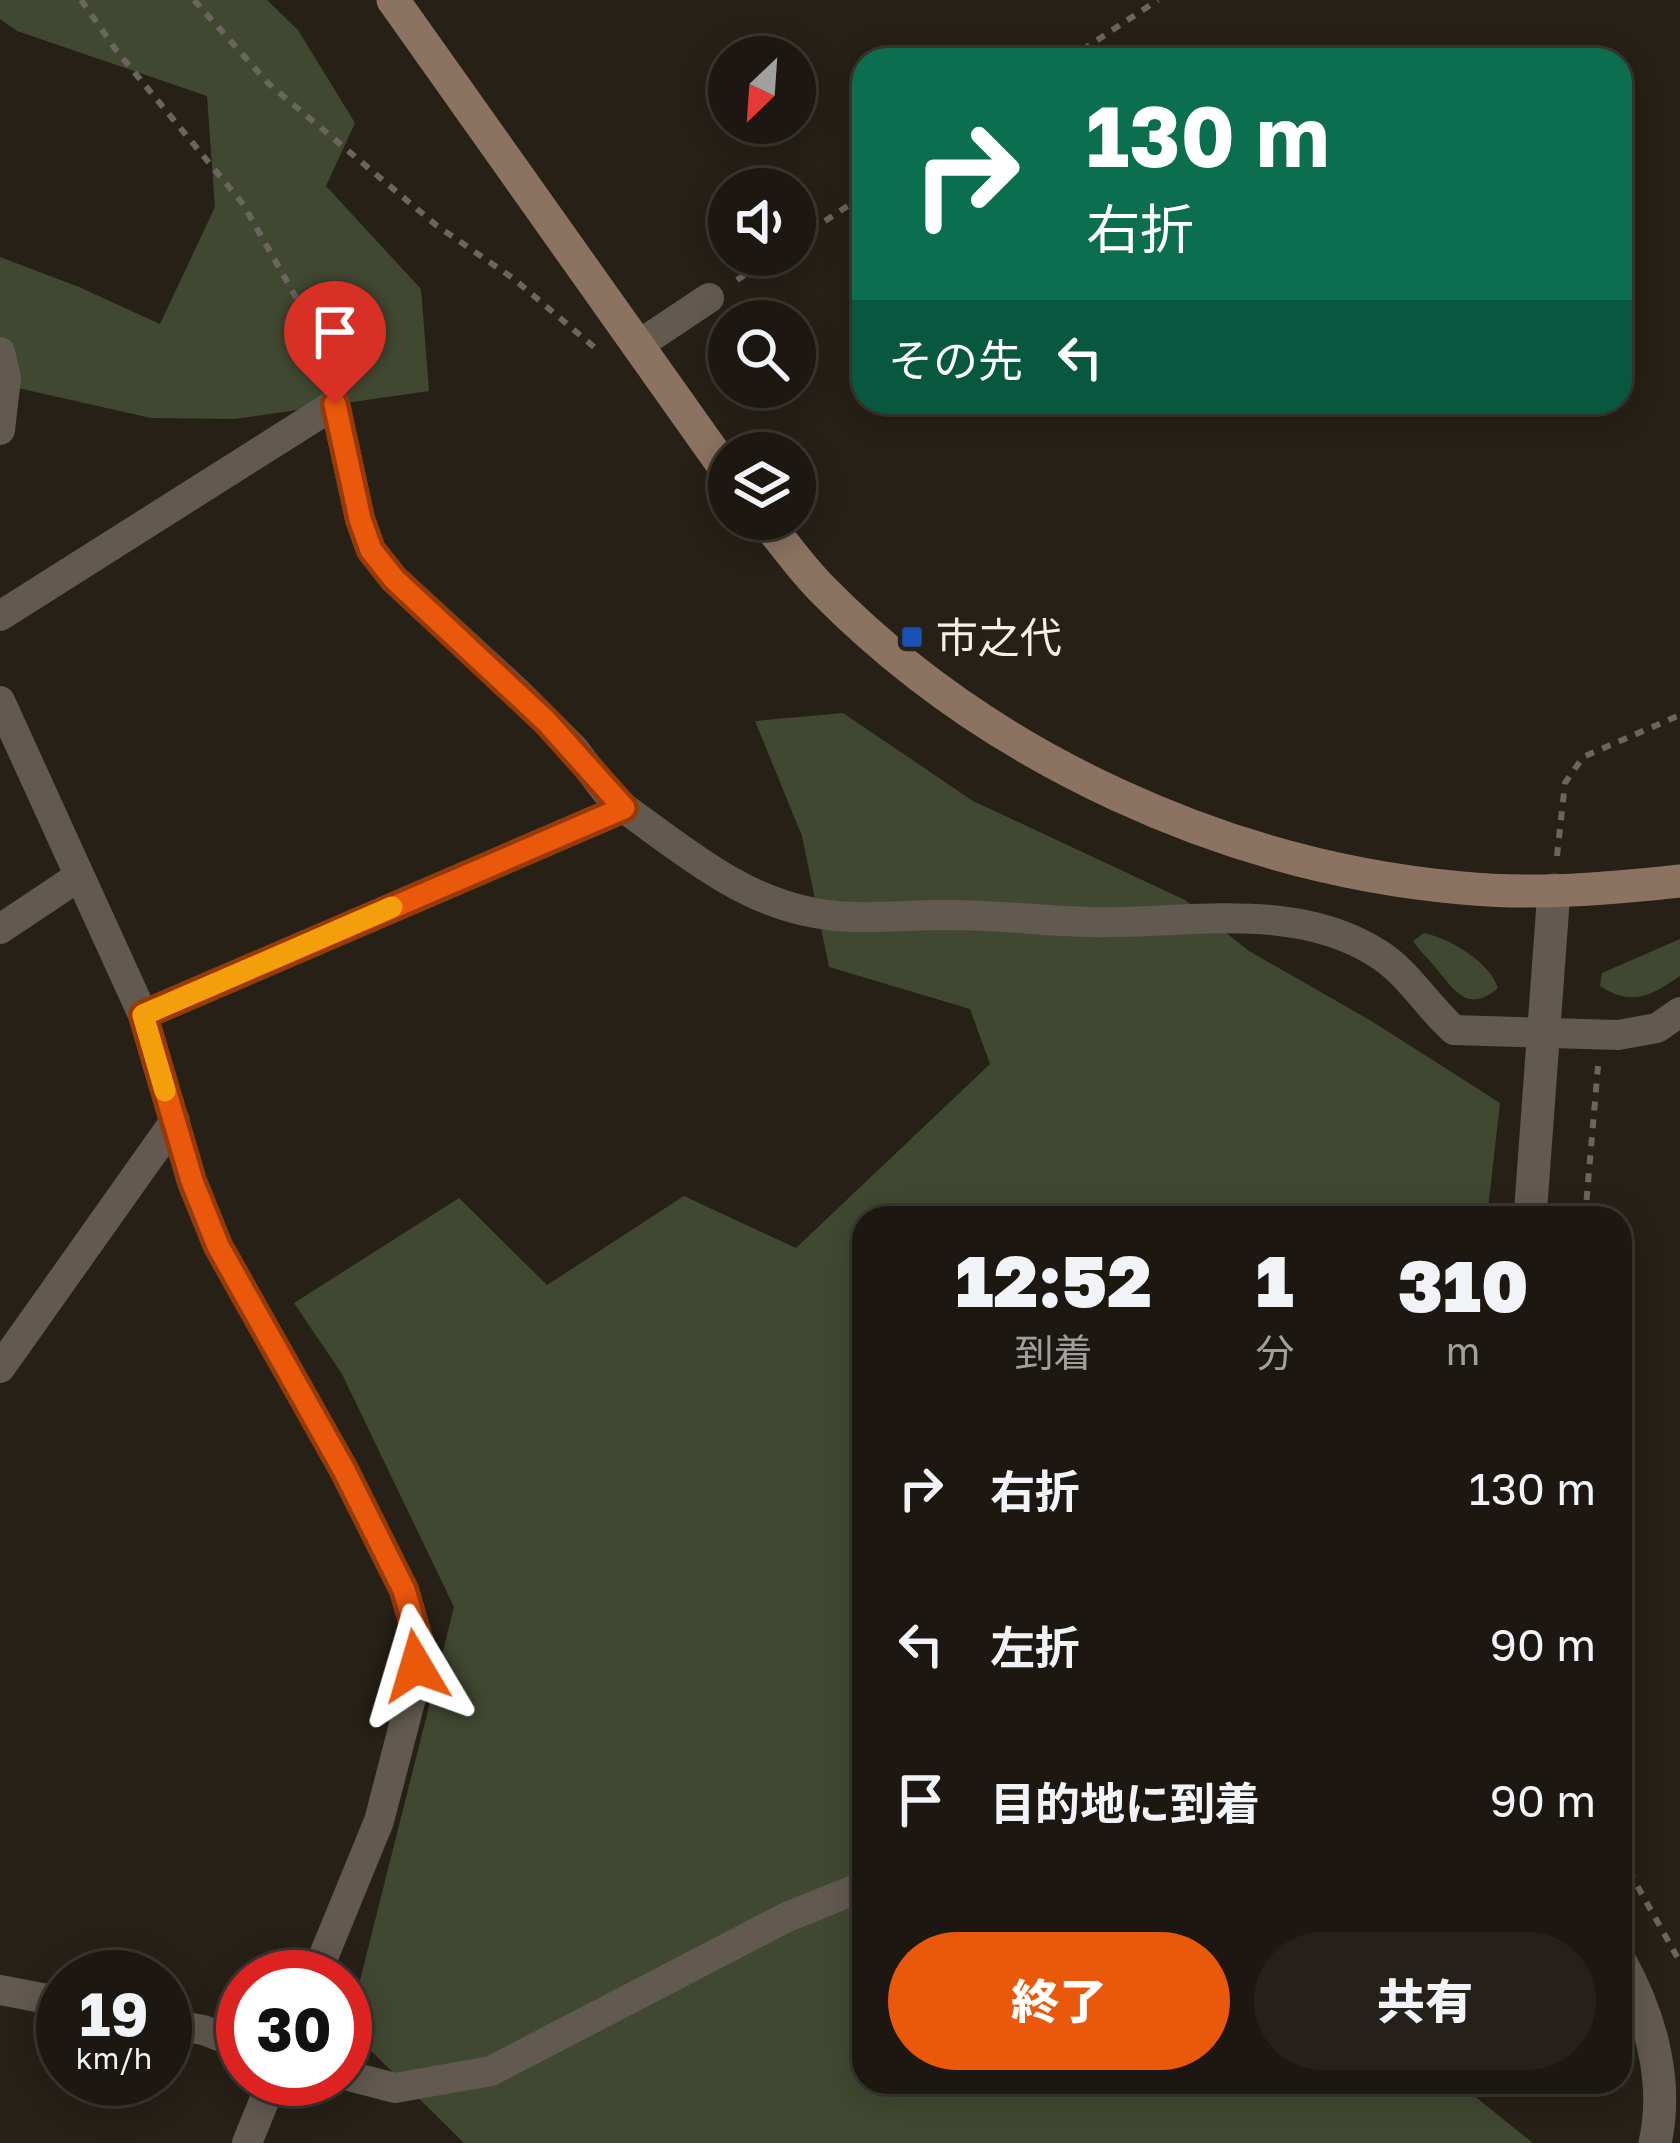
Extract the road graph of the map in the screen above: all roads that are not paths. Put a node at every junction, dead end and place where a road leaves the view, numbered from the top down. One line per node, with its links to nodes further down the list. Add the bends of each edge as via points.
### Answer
1 (393, 0): 3 (main road)
2 (709, 298): 3 (street)
3 (637, 346): 6 (main road)
4 (0, 352): 5 (street)
5 (0, 424)
6 (708, 445)
7 (781, 540): 13 (main road, via 819,587 908,666 1076,774 1292,857 1423,884)
8 (0, 616): 10 (street, via 335,404 371,550)
9 (0, 701): 11 (street)
10 (624, 808): 16 (street); 17 (street, via 749,895 812,913 1288,920 1377,953 1454,1030)
11 (78, 877): 14 (street); 16 (street)
12 (1680, 880): 13 (main road)
13 (1554, 890): 17 (street)
14 (0, 929)
15 (1680, 1012): 17 (street, via 1658,1028)
16 (143, 1015): 18 (street)
17 (1545, 1033): 19 (street)
18 (175, 1121): 20 (street); 22 (street, via 218,1246 344,1470 404,1590 419,1642 380,1821)
19 (1530, 1206)
20 (0, 1368)
21 (852, 1891): 26 (street, via 491,2071 395,2088)
22 (326, 1950)
23 (0, 1990): 25 (street)
24 (1632, 1990): 29 (street, via 1656,2049)
25 (36, 1997)
26 (372, 2082)
27 (262, 2106): 28 (street)
28 (247, 2143)
29 (1655, 2143)

